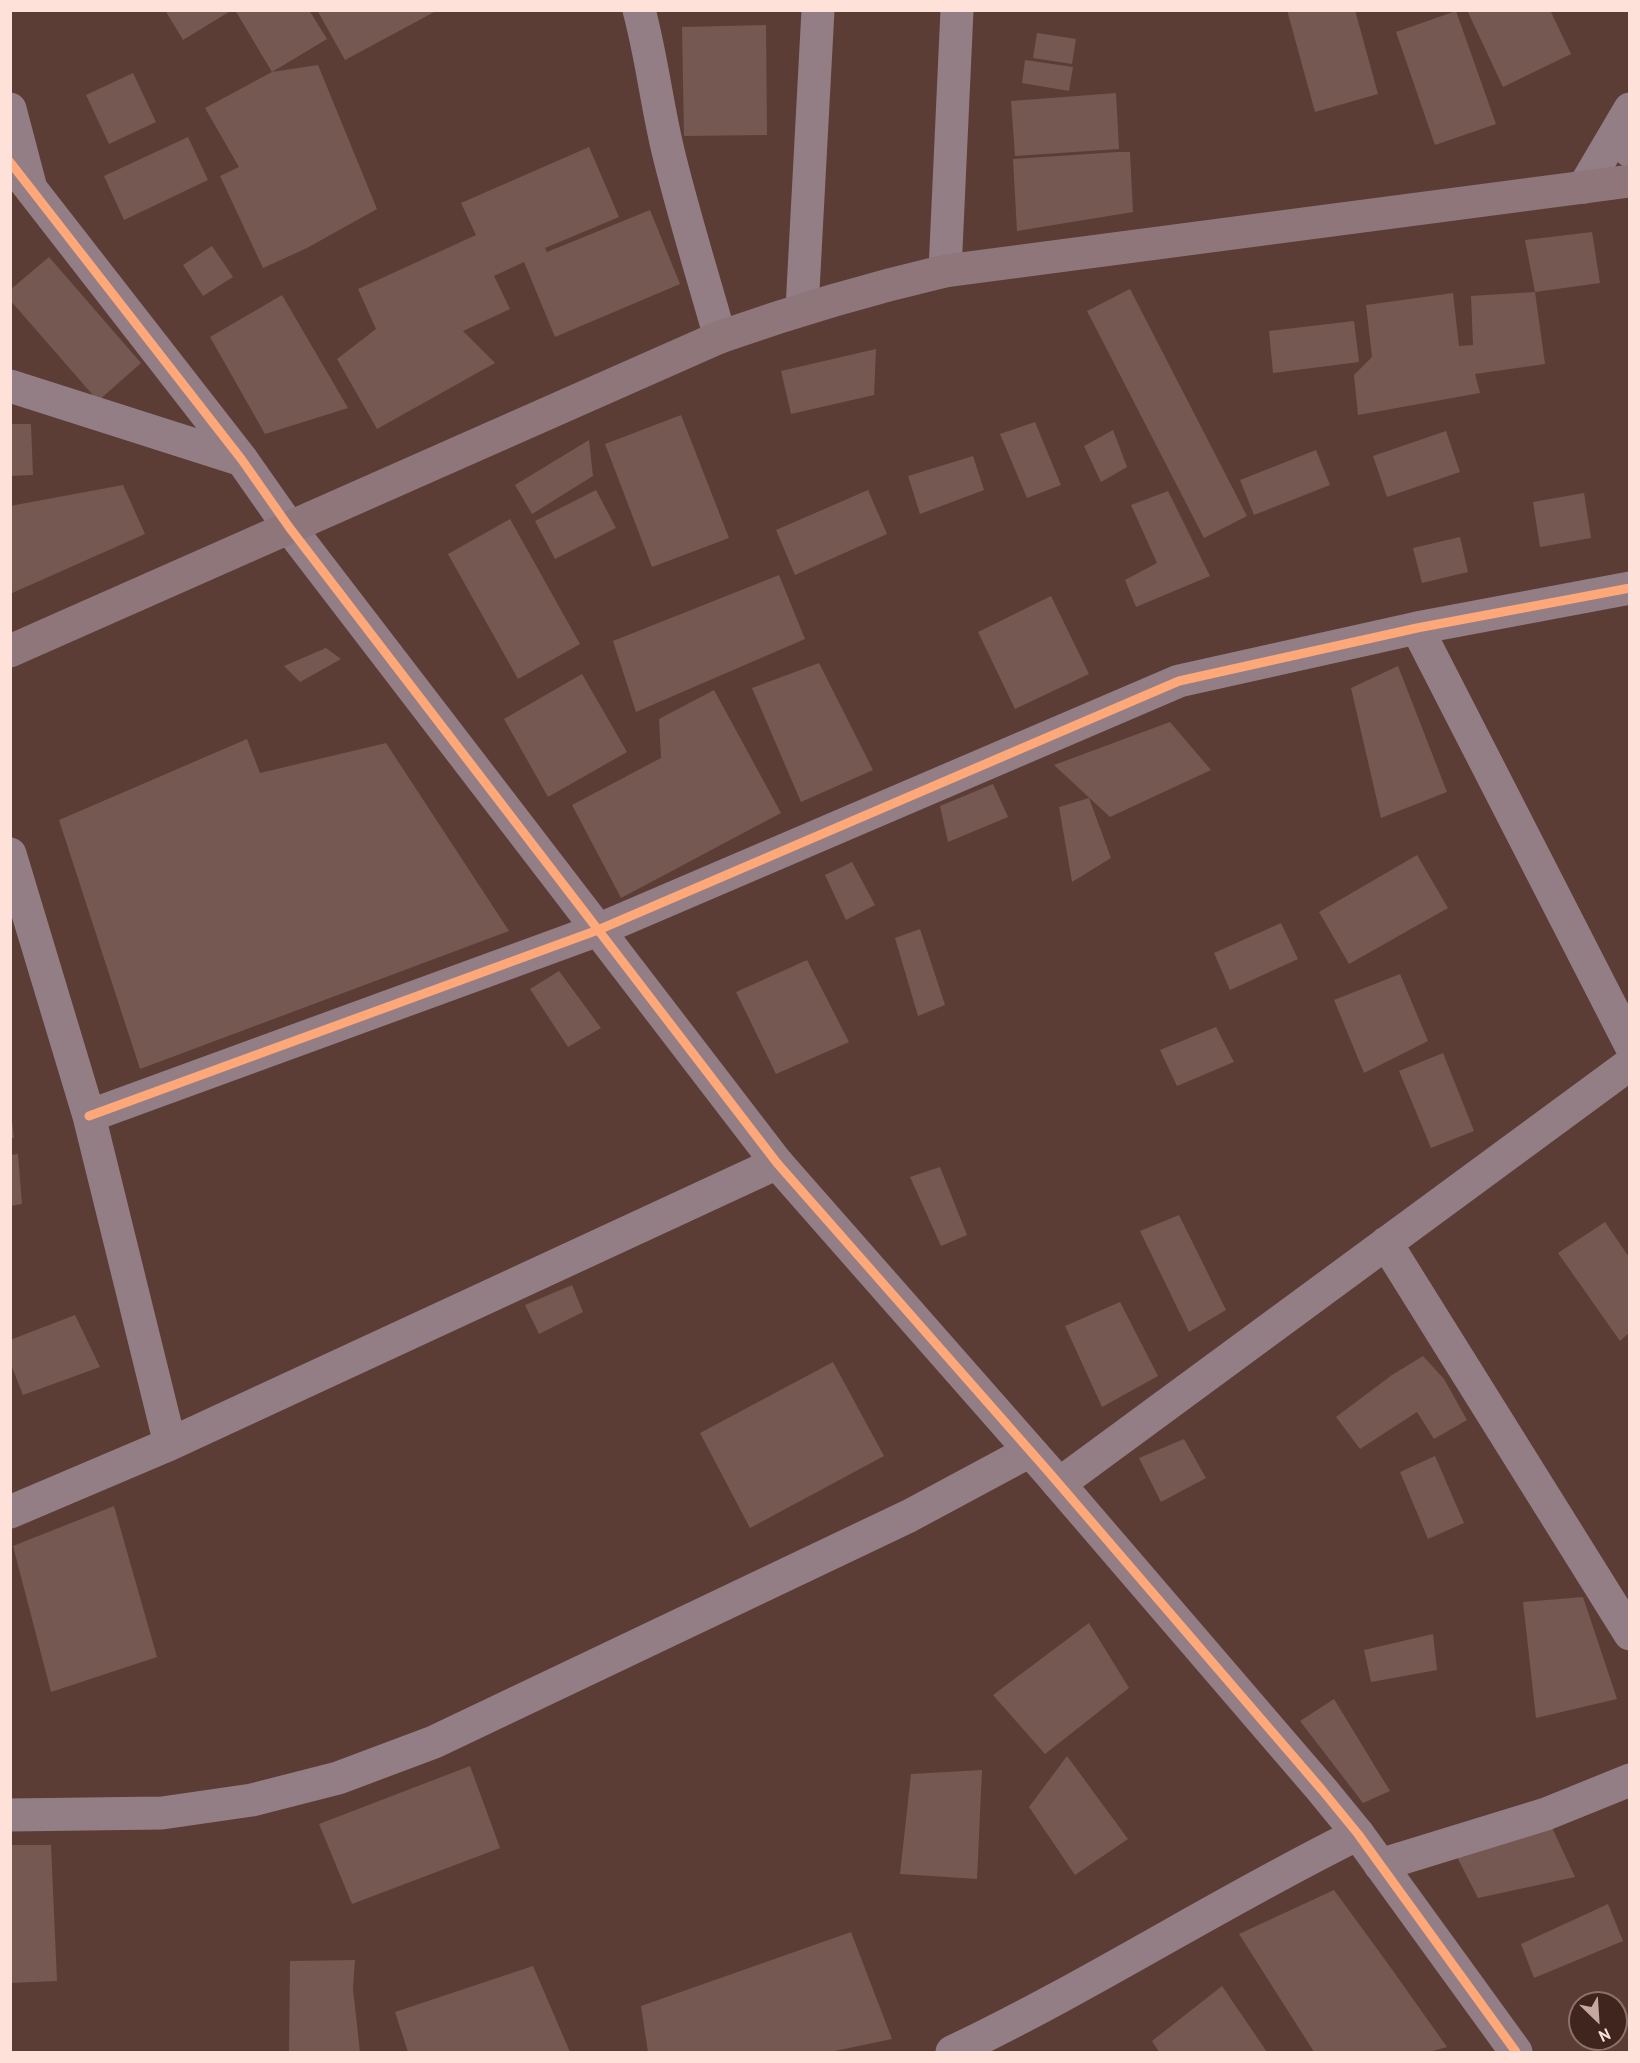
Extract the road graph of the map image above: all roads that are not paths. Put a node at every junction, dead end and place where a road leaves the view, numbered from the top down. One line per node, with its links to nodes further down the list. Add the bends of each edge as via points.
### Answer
1 (639, 10): 11 (street, via 669,155)
2 (818, 10): 10 (street)
3 (957, 10): 9 (street)
4 (10, 109): 6 (street)
5 (1627, 127): 8 (street)
6 (20, 174): 13 (street)
7 (1629, 181): 8 (main road)
8 (1584, 187): 9 (main road)
9 (945, 271): 10 (main road)
10 (802, 309): 11 (main road)
11 (720, 337): 14 (main road)
12 (10, 386): 13 (street)
13 (242, 460): 14 (street)
14 (289, 527): 17 (main road); 19 (street)
15 (1629, 588): 16 (street)
16 (1417, 628): 19 (street, via 1179,681); 20 (street)
17 (10, 651)
18 (10, 854): 22 (street)
19 (598, 930): 22 (street); 23 (street)
20 (1629, 1044)
21 (1629, 1064): 24 (street)
22 (89, 1116): 25 (street)
23 (777, 1163): 25 (street); 26 (street)
24 (1386, 1243): 27 (street); 29 (street)
25 (170, 1444): 28 (street)
26 (1030, 1451): 27 (street); 31 (street, via 909,1516 434,1742 338,1778 252,1800 162,1813)
27 (1059, 1484): 32 (street)
28 (10, 1512)
29 (1629, 1634)
30 (1629, 1780): 33 (street, via 1545,1814)
31 (10, 1815)
32 (1358, 1834): 33 (street); 34 (street)
33 (1380, 1865): 35 (street)
34 (952, 2052)
35 (1516, 2052)

